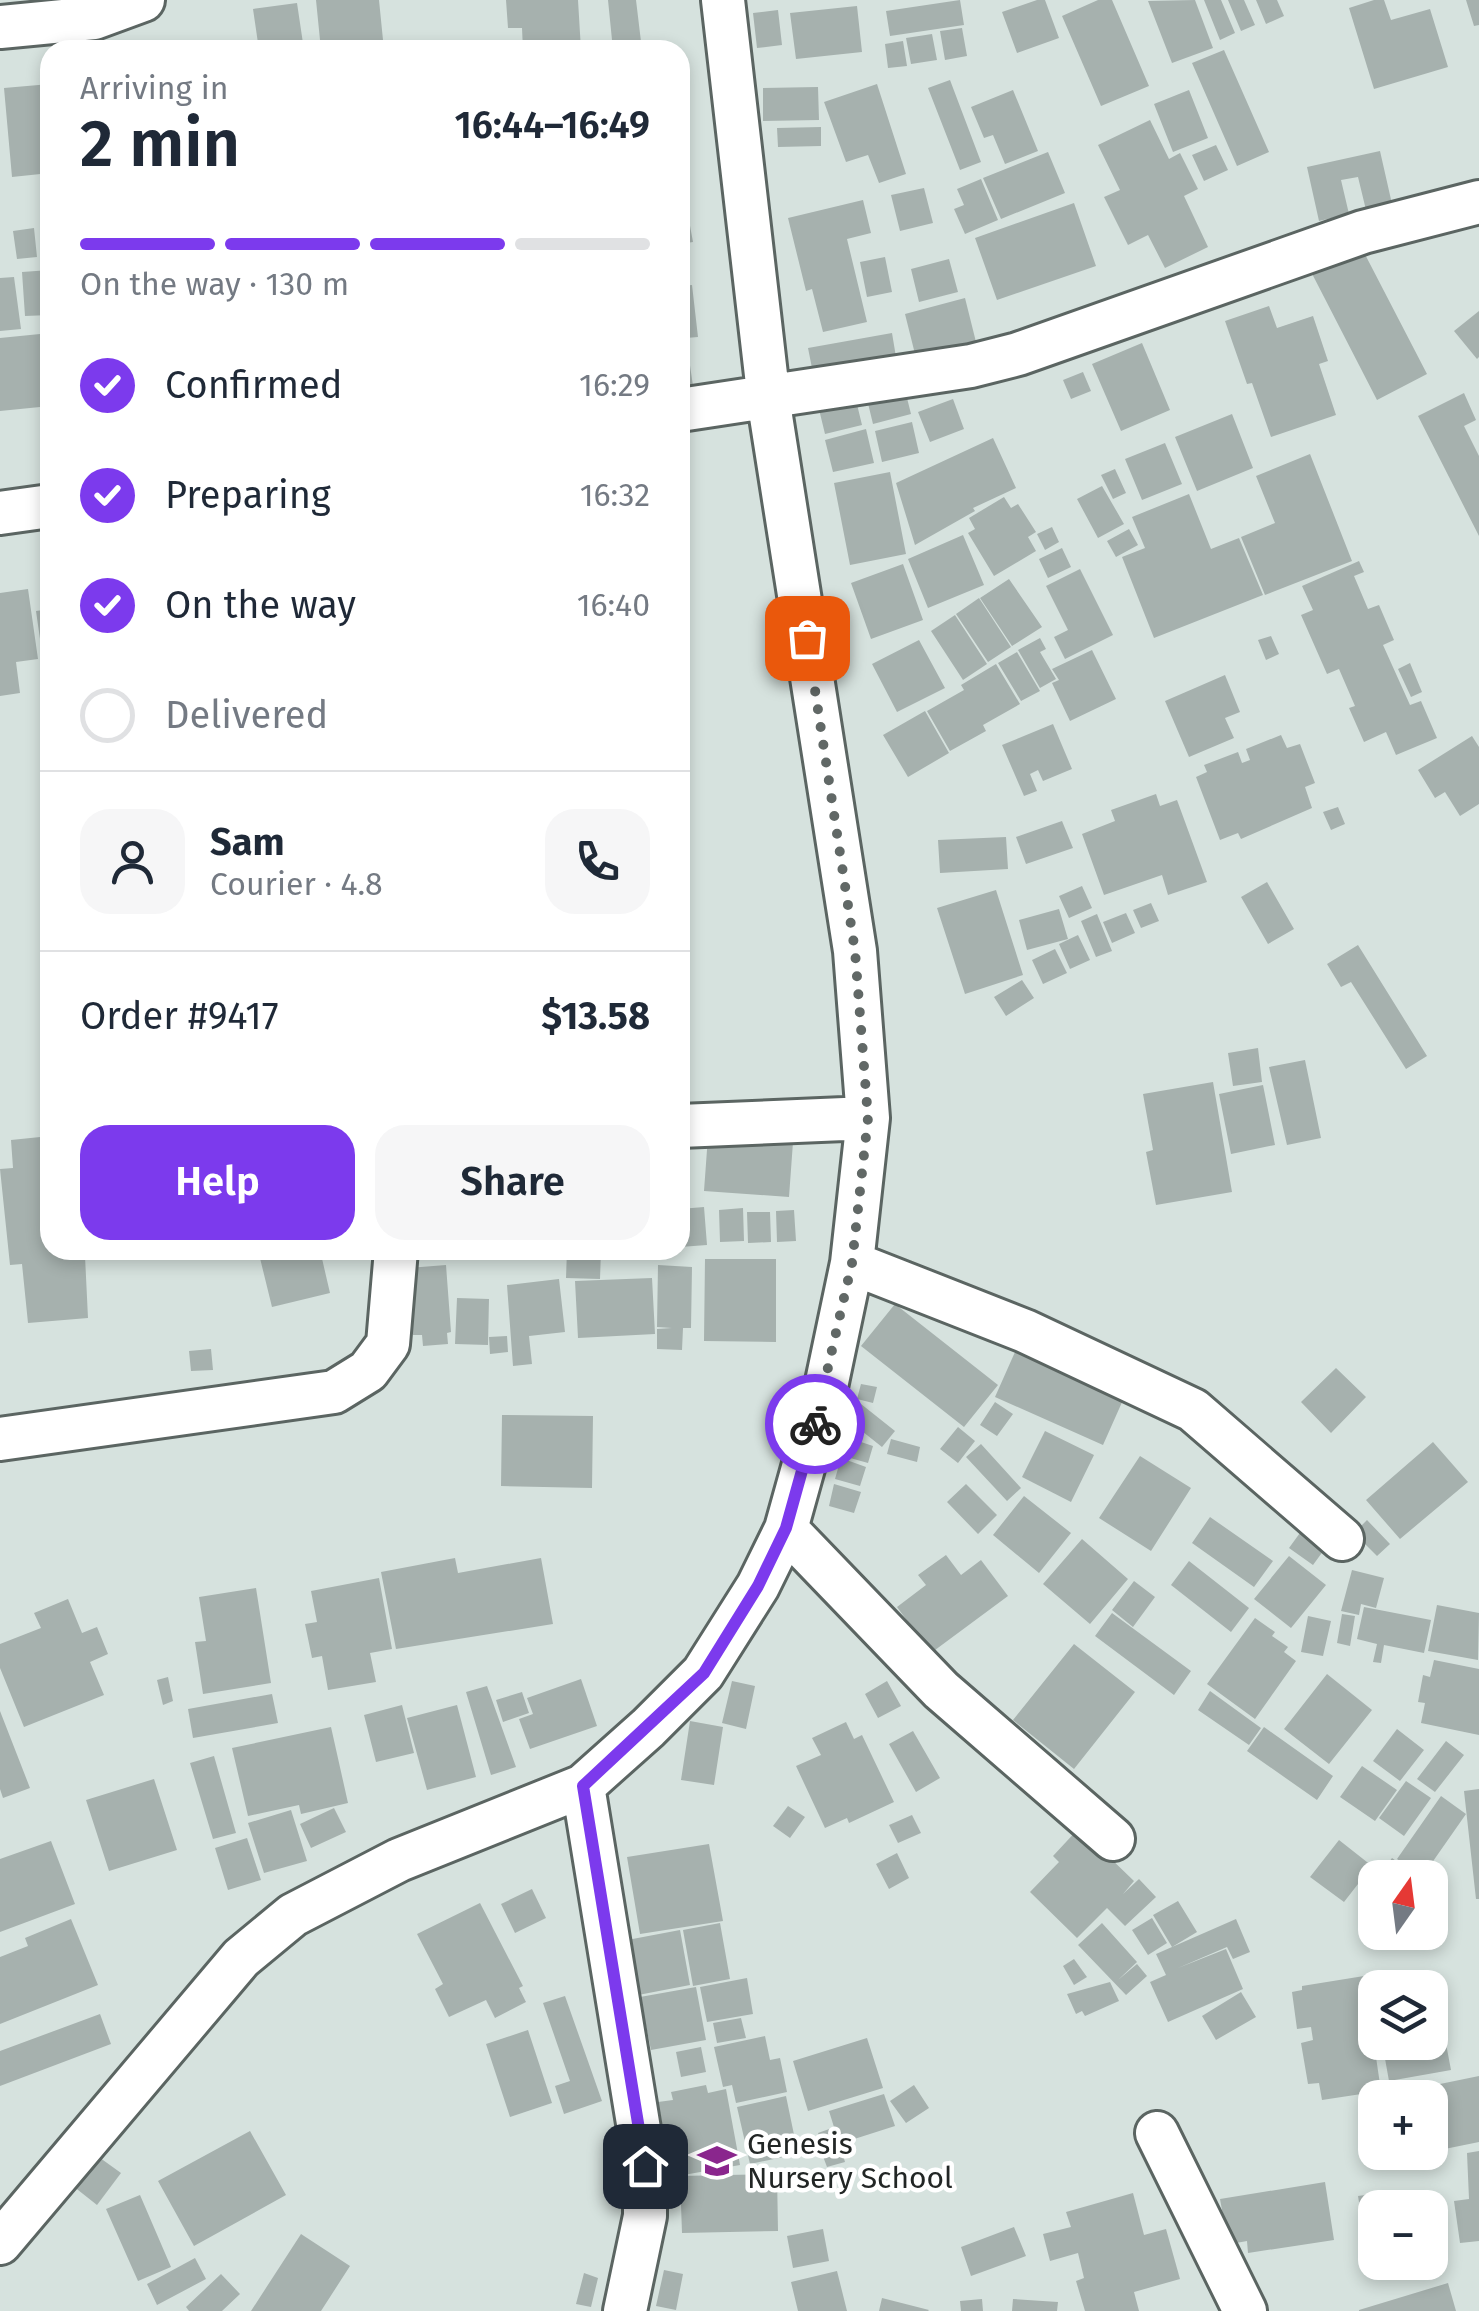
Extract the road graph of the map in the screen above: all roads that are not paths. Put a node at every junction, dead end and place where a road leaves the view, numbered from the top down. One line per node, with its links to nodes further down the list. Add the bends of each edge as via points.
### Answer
1 (143, 0): 3 (street, via 94,18)
2 (722, 0): 5 (street)
3 (23, 17)
4 (1479, 202): 5 (street, via 1363,232 1018,354)
5 (768, 395): 6 (street); 9 (street, via 853,933)
6 (690, 408)
7 (40, 507): 8 (street)
8 (0, 513)
9 (868, 1118): 10 (street); 12 (street)
10 (690, 1126)
11 (395, 1260): 13 (street, via 388,1344 368,1371 334,1392)
12 (852, 1263): 14 (street); 15 (street, via 1041,1338 1192,1410)
13 (0, 1439)
14 (786, 1528): 16 (street, via 704,1673); 17 (street, via 941,1690)
15 (1342, 1538)
16 (583, 1786): 19 (street, via 399,1860 293,1915 241,1958); 20 (street, via 645,2166 646,2216)
17 (1113, 1839)
18 (1157, 2133): 21 (street)
19 (0, 2243)
20 (626, 2311)
21 (1245, 2311)

